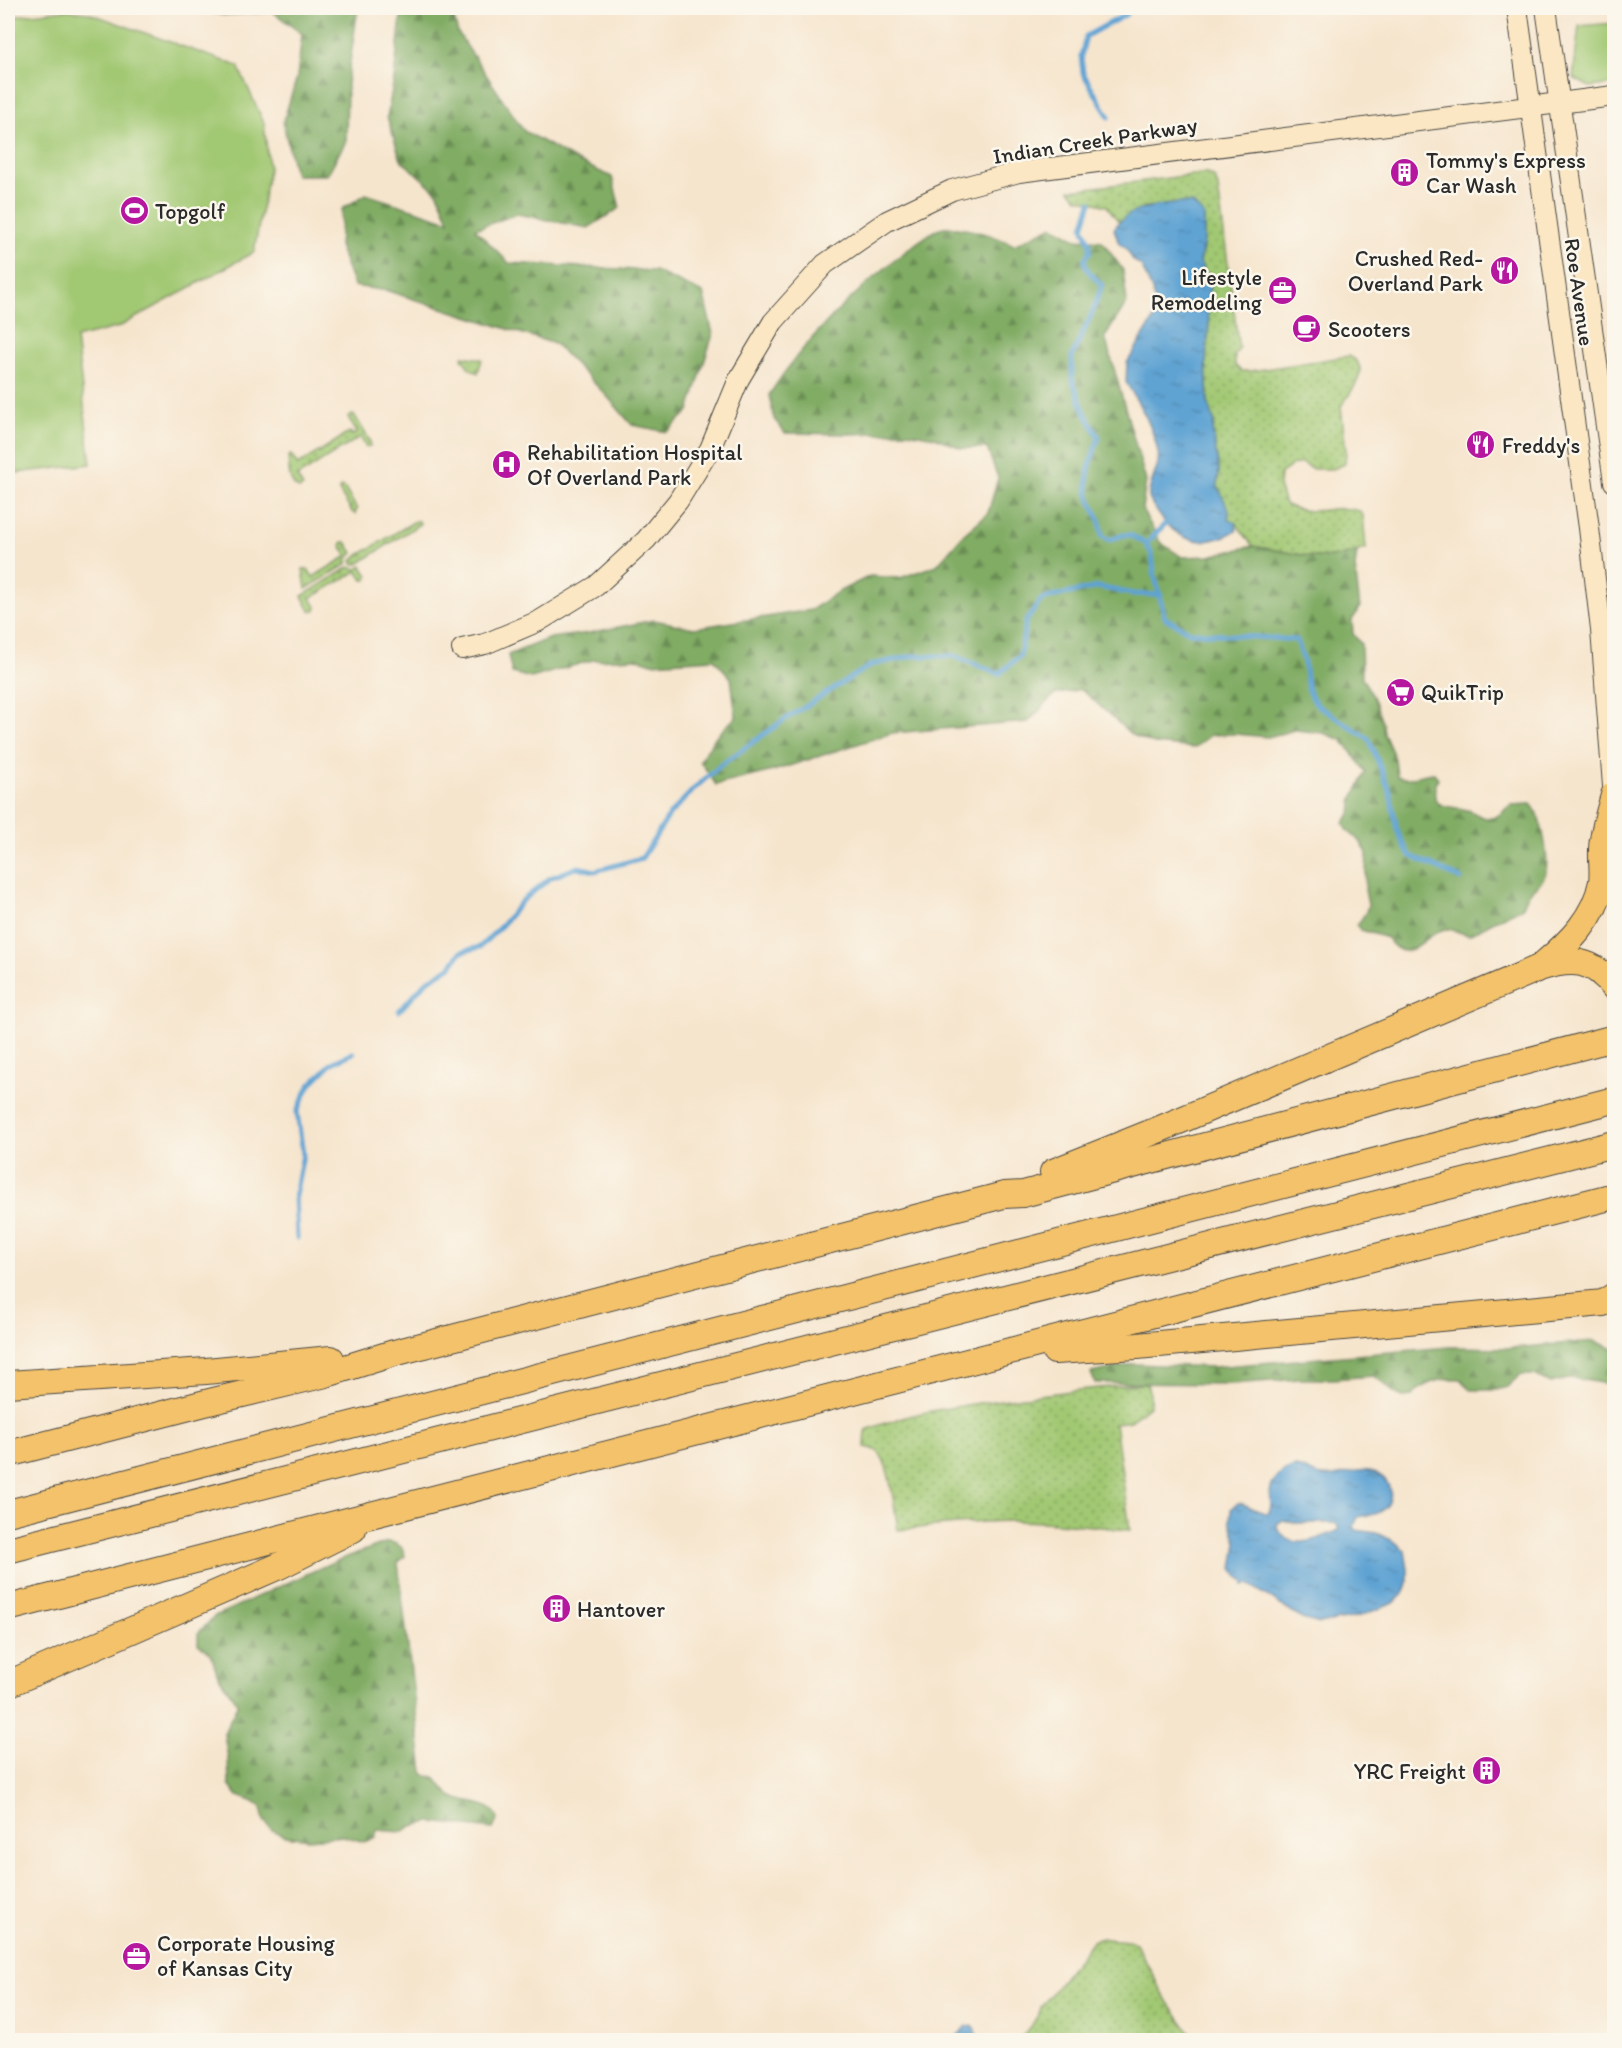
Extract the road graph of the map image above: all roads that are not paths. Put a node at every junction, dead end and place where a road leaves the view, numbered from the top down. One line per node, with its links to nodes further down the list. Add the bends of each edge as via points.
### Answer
1 (1517, 8): 5 (street, Roe Avenue)
2 (1546, 8): 4 (street, Roe Avenue)
3 (1614, 96): 4 (street, Indian Creek Parkway)
4 (1559, 103): 5 (street, Indian Creek Parkway); 6 (street, Roe Avenue)
5 (1530, 107): 7 (street, Indian Creek Parkway, via 1020,172 952,190 887,221 825,264 773,322 739,379 710,449 678,501 646,540 596,586 539,621 485,644); 8 (street, Roe Avenue, via 1589,528)
6 (1614, 482)
7 (462, 649)
8 (1614, 797): 9 (highway, via 1602,842 1598,896 1570,942)
9 (1539, 968): 10 (highway, via 1568,960 1582,962 1605,975); 14 (highway)
10 (1614, 987)
11 (1614, 1038): 14 (highway, via 1023,1194)
12 (1614, 1100): 22 (highway)
13 (1614, 1144): 23 (highway)
14 (1004, 1195): 17 (highway)
15 (1614, 1196): 18 (highway)
16 (1610, 1302): 18 (highway, via 1137,1346)
17 (394, 1353): 19 (highway); 20 (highway, via 326,1374)
18 (983, 1356): 21 (highway)
19 (8, 1384)
20 (8, 1454)
21 (401, 1505): 24 (highway); 25 (highway, via 279,1566)
22 (8, 1513)
23 (8, 1550)
24 (8, 1608)
25 (8, 1684)

